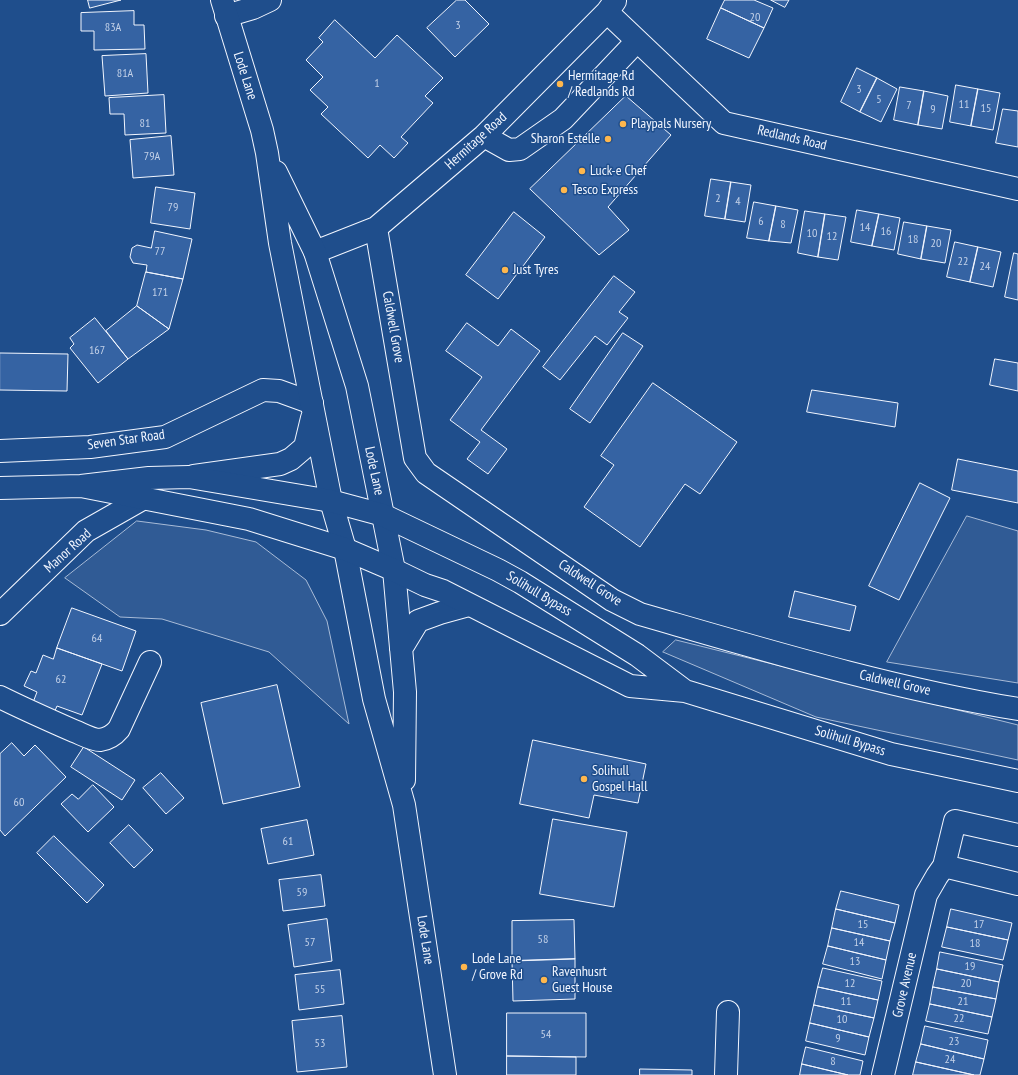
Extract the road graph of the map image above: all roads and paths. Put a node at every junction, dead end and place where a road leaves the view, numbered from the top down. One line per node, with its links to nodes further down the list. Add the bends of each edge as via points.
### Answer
1 (270, 0): 3 (main road, via 253,8)
2 (612, 6): 4 (main road, Redlands Road); 5 (main road, Hermitage Road)
3 (224, 8): 6 (main road, Lode Lane)
4 (638, 41): 5 (main road, via 563,118 520,149 509,150); 7 (main road, Redlands Road, via 724,123)
5 (484, 136): 8 (main road, Hermitage Road)
6 (267, 153): 9 (main road, Lode Lane); 10 (main road, Lode Lane, via 280,243)
7 (1018, 189)
8 (376, 228): 9 (main road, Hermitage Road); 26 (main road, Caldwell Grove, via 415,458 426,473 612,600 640,614 831,669)
9 (315, 252): 17 (main road, Lode Lane, via 357,386)
10 (313, 407): 11 (main road, Seven Star Road, via 279,391 263,390 165,436 90,446); 12 (main road, via 305,446 291,459 280,464); 16 (main road, Lode Lane)
11 (0, 451)
12 (189, 477): 13 (main road, via 149,478); 16 (main road)
13 (81, 486): 14 (main road); 15 (main road)
14 (0, 488)
15 (144, 498): 18 (main road, via 249,520); 21 (main road, Manor Road, via 86,531)
16 (332, 501): 17 (main road); 18 (main road, Lode Lane)
17 (383, 515): 19 (main road, Lode Lane); 24 (main road, Solihull Bypass, via 520,582 637,655)
18 (345, 550): 19 (main road); 28 (main road, Lode Lane, via 374,699)
19 (394, 570): 20 (main road, Solihull Bypass); 22 (main road, Lode Lane)
20 (469, 605): 22 (main road, via 418,621); 24 (main road, Solihull Bypass, via 630,686)
21 (0, 614)
22 (401, 649): 28 (main road, Lode Lane, via 405,692)
23 (150, 662): 25 (main road, via 119,729 104,739 98,740 87,736)
24 (685, 691): 27 (main road, Solihull Bypass, via 891,754)
25 (0, 697)
26 (1018, 709)
27 (1018, 780)
28 (404, 804): 33 (main road, Lode Lane)
29 (1018, 835): 30 (main road, Grove Avenue, via 956,821)
30 (944, 866): 31 (main road); 35 (main road, Grove Avenue, via 926,895)
31 (1018, 884)
32 (728, 1012): 34 (main road)
33 (445, 1075)
34 (726, 1075)
35 (883, 1075)

